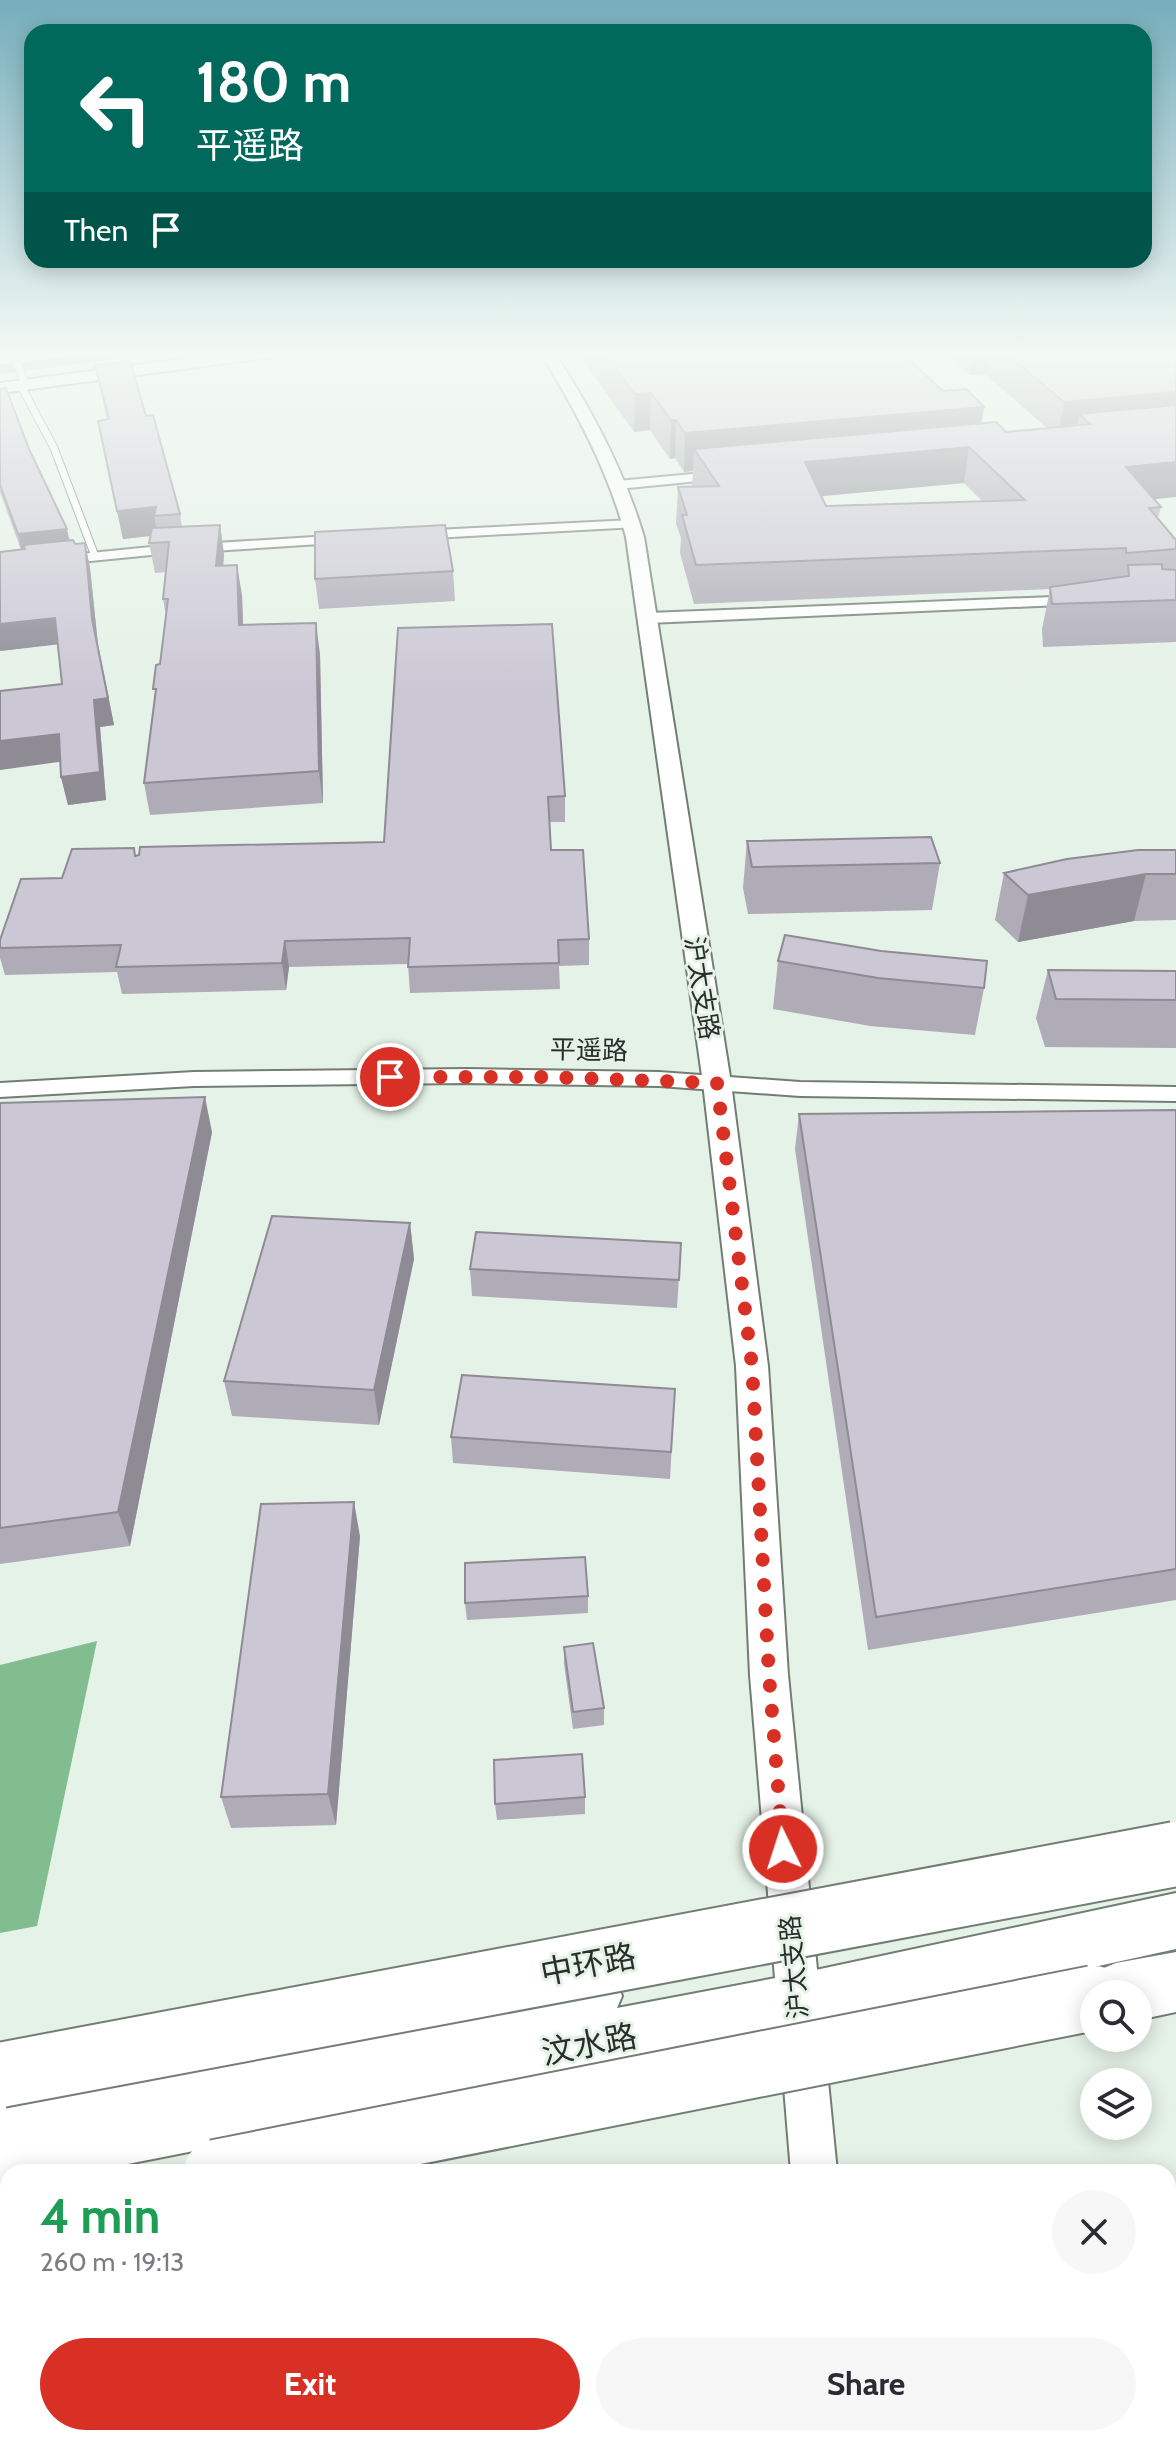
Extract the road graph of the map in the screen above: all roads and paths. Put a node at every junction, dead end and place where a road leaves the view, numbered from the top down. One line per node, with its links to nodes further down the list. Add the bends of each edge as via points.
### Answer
1 (62, 466): 8 (lane)
2 (609, 466): 4 (street, 沪太支路)
3 (742, 473): 4 (street)
4 (618, 485): 5 (street, 沪太支路)
5 (632, 524): 6 (street); 11 (street, 沪太支路)
6 (402, 536)
7 (355, 539): 8 (street)
8 (95, 556): 9 (street)
9 (0, 566)
10 (1098, 600): 11 (street)
11 (648, 618): 12 (street, 沪太支路)
12 (717, 1083): 13 (street, 平遥路, via 545,1077 256,1078); 14 (street, 平遥路, via 800,1089); 19 (street, 沪太支路, via 752,1366)
13 (0, 1090)
14 (1176, 1094)
15 (1176, 1832): 19 (main road, 汶水路)
16 (1176, 1854): 23 (highway, 中环路, bridge)
17 (1176, 1874): 19 (main road, 汶水路)
18 (1176, 1921): 19 (main road, 汶水路)
19 (792, 1956): 22 (main road, 汶水路); 24 (street, 沪太支路); 25 (main road, 汶水路); 26 (main road, 汶水路)
20 (1080, 2001): 27 (highway, bridge)
21 (1080, 2026): 24 (main road)
22 (0, 2053)
23 (0, 2075)
24 (804, 2084): 28 (main road); 29 (street, 沪太支路)
25 (0, 2111)
26 (0, 2158)
27 (256, 2164)
28 (402, 2164)
29 (813, 2164)

